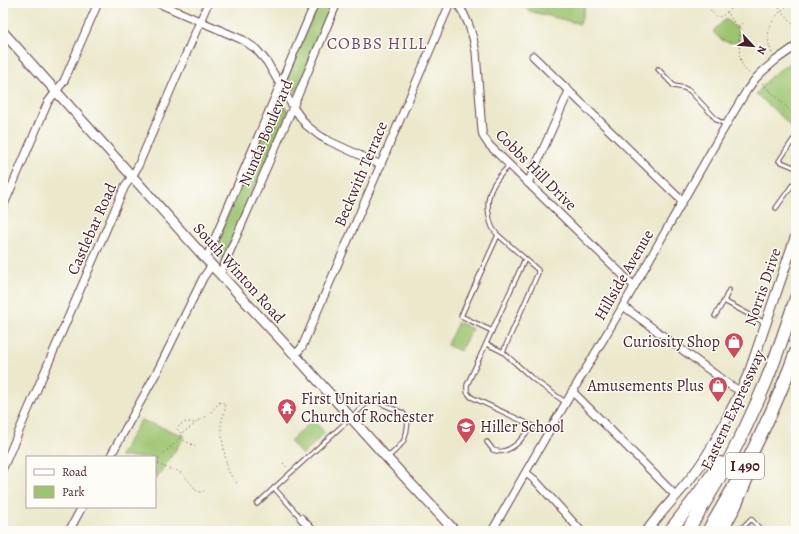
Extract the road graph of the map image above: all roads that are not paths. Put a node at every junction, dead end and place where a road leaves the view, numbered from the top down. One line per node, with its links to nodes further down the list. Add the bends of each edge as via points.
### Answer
1 (98, 3): 15 (street, via 64,81)
2 (158, 3): 8 (street)
3 (208, 3): 8 (street, Castlebar Road)
4 (315, 3): 13 (street, Nunda Boulevard)
5 (337, 3): 16 (street, Nunda Boulevard)
6 (452, 3): 19 (street, Beckwith Terrace, via 448,6)
7 (457, 3): 20 (street, Cobbs Hill Drive, via 468,22 474,41 483,136)
8 (200, 21): 13 (street, via 243,40 256,49); 22 (street, Castlebar Road)
9 (3, 32): 15 (main road, South Winton Road)
10 (796, 46): 17 (street, Hillside Avenue, via 756,78)
11 (533, 56): 14 (street)
12 (658, 69): 17 (lane, via 674,86 690,91 717,120)
13 (280, 85): 16 (street); 31 (street, Nunda Boulevard)
14 (569, 91): 23 (street); 25 (street)
15 (56, 92): 22 (main road, South Winton Road); 26 (street, via 48,102)
16 (293, 107): 19 (street, via 306,125 320,136); 32 (street, Nunda Boulevard)
17 (726, 125): 25 (street, Hillside Avenue)
18 (793, 140): 21 (lane, via 779,161)
19 (381, 165): 44 (street, Beckwith Terrace, via 302,347)
20 (510, 165): 23 (street, Cobbs Hill Drive); 28 (lane, via 489,192 487,207 490,224)
21 (796, 168)
22 (132, 177): 31 (main road, South Winton Road); 56 (street, Castlebar Road, via 125,186)
23 (528, 183): 33 (street, Cobbs Hill Drive)
24 (796, 185): 27 (lane, via 793,184)
25 (682, 201): 33 (street, Hillside Avenue)
26 (3, 207)
27 (776, 208)
28 (498, 235): 30 (lane); 40 (lane, via 461,316)
29 (796, 235): 39 (main road, Norris Drive)
30 (525, 259): 40 (lane); 42 (lane, via 538,270 538,273)
31 (209, 262): 32 (main road, South Winton Road); 54 (street, Nunda Boulevard, via 159,368)
32 (220, 274): 44 (main road, South Winton Road)
33 (634, 286): 37 (street, Hillside Avenue)
34 (730, 290): 36 (lane)
35 (796, 298): 50 (highway, Eastern Expressway / I 490)
36 (724, 301): 38 (lane); 39 (lane)
37 (623, 306): 45 (street, Hillside Avenue); 46 (street)
38 (715, 316)
39 (766, 323): 46 (main road, Norris Drive)
40 (492, 332): 41 (lane)
41 (487, 344): 42 (lane); 51 (lane, via 467,385 467,392 471,397)
42 (503, 352): 48 (lane, via 533,379)
43 (796, 352): 47 (highway, Eastern Expressway / I 490)
44 (295, 355): 49 (main road, South Winton Road)
45 (572, 391): 48 (street, Hillside Avenue); 59 (street)
46 (741, 391): 59 (main road, Norris Drive, via 709,452)
47 (778, 399): 71 (highway, Eastern Expressway / I 490, via 752,454); 72 (highway, via 740,495)
48 (565, 402): 52 (street, Hillside Avenue)
49 (351, 418): 55 (main road, South Winton Road); 55 (lane, via 366,404 374,401 402,413 408,419 403,443); 58 (lane)
50 (750, 419): 69 (highway); 70 (highway, Eastern Expressway / I 490, via 722,473)
51 (531, 425): 52 (lane); 53 (lane, via 525,436 502,452 493,450)
52 (548, 433): 57 (street, Hillside Avenue)
53 (487, 442)
54 (111, 456)
55 (387, 458): 65 (main road, South Winton Road)
56 (3, 468)
57 (526, 473): 66 (street, Hillside Avenue); 67 (street)
58 (274, 488): 60 (lane); 62 (lane)
59 (676, 496): 68 (main road, Norris Drive)
60 (257, 504)
61 (81, 508): 63 (street)
62 (300, 518): 64 (street)
63 (69, 531)
64 (313, 531)
65 (456, 531)
66 (492, 531)
67 (581, 531)
68 (647, 531)
69 (670, 531)
70 (687, 531)
71 (708, 531)
72 (721, 531)
73 (739, 531): 74 (lane, via 751,519)
74 (762, 531)

